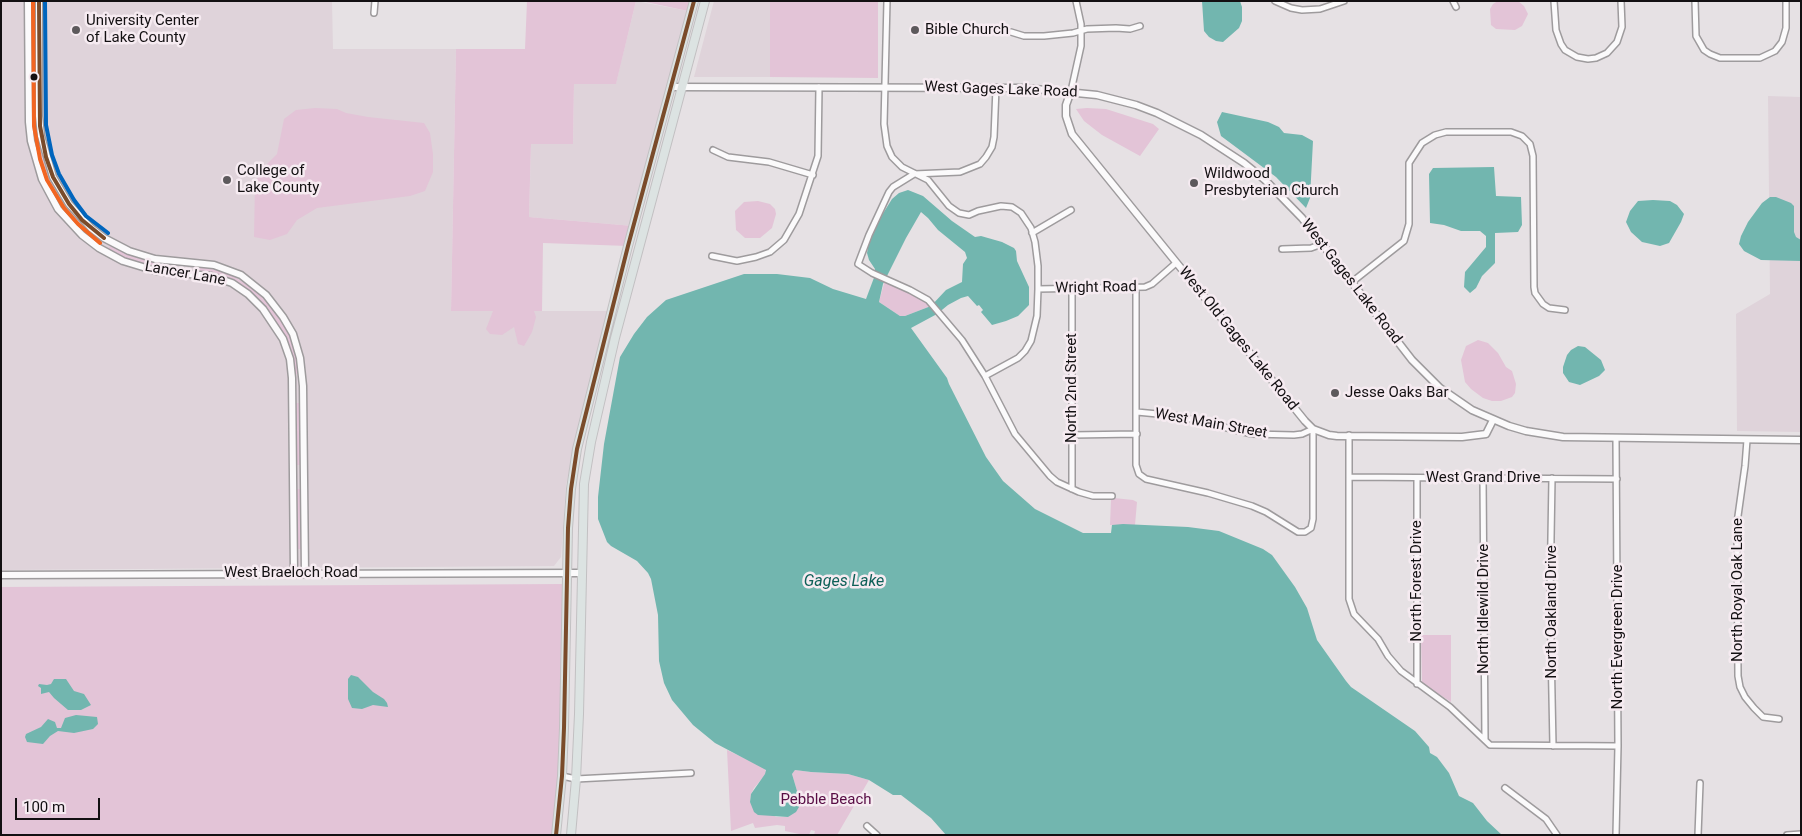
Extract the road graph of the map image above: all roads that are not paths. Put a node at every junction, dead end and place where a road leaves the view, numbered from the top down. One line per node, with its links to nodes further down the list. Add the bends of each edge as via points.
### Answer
1 (28, 1): 57 (street, Lancer Lane, via 30,141 42,179 58,209 82,235 123,261 156,271 211,276 232,283 263,309 283,339 292,378)
2 (39, 1): 58 (street, Lancer Lane, via 41,136 53,177 69,204 91,228 129,251 155,259 214,265 241,275 266,295 293,334 302,367)
3 (375, 1): 16 (street)
4 (694, 1): 20 (main road)
5 (705, 1): 21 (main road)
6 (887, 1): 23 (street)
7 (1076, 1): 18 (street)
8 (1274, 1): 9 (street, via 1302,10 1320,9)
9 (1344, 1)
10 (1453, 1): 15 (street)
11 (1554, 1): 12 (street, via 1556,30 1561,44 1577,57 1588,59 1607,53 1617,42 1622,27)
12 (1621, 1)
13 (1695, 1): 14 (street, via 1696,36 1700,45 1720,58 1760,58 1775,51 1785,35)
14 (1786, 1)
15 (1456, 7)
16 (374, 13)
17 (1140, 26): 18 (street)
18 (1081, 30): 19 (street, via 1044,36); 25 (street, via 1081,46)
19 (1010, 32)
20 (671, 87): 21 (street, West Gages Lake Road); 59 (main road, via 577,449 571,489)
21 (683, 87): 22 (street, West Gages Lake Road); 60 (main road, via 615,338 591,442 584,484)
22 (819, 87): 23 (street, West Gages Lake Road); 28 (street, via 818,156)
23 (886, 87): 24 (street, West Gages Lake Road); 27 (street, via 884,124 887,146 892,157)
24 (996, 88): 25 (street, West Gages Lake Road); 27 (street, via 992,147 980,164 960,172)
25 (1071, 91): 31 (street, West Gages Lake Road, via 1136,105 1201,135 1265,180); 34 (street, West Old Gages Lake Road, via 1066,116 1072,134)
26 (713, 150): 28 (street, via 728,157 769,162)
27 (914, 174): 30 (street, via 928,180 959,214 969,215 1001,206 1012,208 1020,213); 40 (street, via 888,192 858,264 928,300 962,340)
28 (813, 175): 33 (street, via 794,223 784,240 770,252 737,260)
29 (1071, 210): 30 (street)
30 (1032, 233): 38 (street, via 1037,254)
31 (1322, 244): 32 (street, via 1311,248); 35 (street, West Gages Lake Road)
32 (1282, 249)
33 (712, 256)
34 (1176, 263): 37 (street, Wright Road, via 1152,284); 43 (street, West Old Gages Lake Road)
35 (1352, 282): 39 (street, via 1404,241 1409,224 1409,163 1422,143 1446,132 1511,132 1530,144 1533,156 1535,293 1549,308); 42 (street, West Gages Lake Road, via 1428,377 1457,400)
36 (1072, 288): 37 (street, Wright Road); 38 (street, Wright Road); 45 (street, North 2nd Street)
37 (1136, 288): 41 (street)
38 (1038, 289): 40 (street, via 1037,316 1025,351)
39 (1565, 310)
40 (985, 376): 55 (street, via 1020,442 1050,476)
41 (1137, 412): 43 (street, West Main Street, via 1178,416 1252,434 1294,435); 44 (street)
42 (1493, 420): 46 (street, via 1486,434 1480,436); 47 (street, West Gages Lake Road, via 1526,431 1563,437)
43 (1313, 429): 44 (street, via 1313,519 1308,530 1298,532 1266,512 1221,497 1146,479 1139,474 1136,465); 46 (street, via 1329,435)
44 (1137, 434): 45 (street)
45 (1072, 435): 55 (street, North 2nd Street)
46 (1349, 435): 50 (street)
47 (1616, 439): 48 (street, West Gages Lake Road); 54 (street, North Evergreen Drive)
48 (1747, 440): 49 (street, West Gages Lake Road); 63 (street, North Royal Oak Lane, via 1736,523 1738,676 1740,687 1754,708 1763,717)
49 (1801, 440)
50 (1349, 477): 51 (street, West Grand Drive); 62 (street, via 1349,599 1352,610 1401,671)
51 (1417, 478): 52 (street, West Grand Drive); 62 (street, North Forest Drive)
52 (1483, 478): 53 (street, West Grand Drive); 64 (street, North Idlewild Drive)
53 (1552, 478): 54 (street, West Grand Drive); 65 (street, North Oakland Drive)
54 (1617, 479): 66 (street, North Evergreen Drive)
55 (1072, 488): 56 (street, via 1093,496)
56 (1112, 496)
57 (294, 573): 58 (street, West Braeloch Road); 61 (street, West Braeloch Road)
58 (305, 573): 59 (street, West Braeloch Road)
59 (567, 573): 60 (street, West Braeloch Road); 68 (main road)
60 (581, 573): 69 (main road)
61 (1, 575)
62 (1417, 684): 64 (street, via 1450,707)
63 (1779, 718)
64 (1485, 739): 65 (street, via 1490,745)
65 (1553, 746): 66 (street)
66 (1618, 746): 78 (street, North Evergreen Drive)
67 (691, 773): 69 (street)
68 (562, 776): 69 (street); 74 (main road)
69 (576, 779): 75 (main road)
70 (1700, 784): 79 (street)
71 (1505, 788): 77 (street, via 1546,819)
72 (867, 826): 76 (street)
73 (1801, 834): 80 (street)
74 (556, 835)
75 (570, 835)
76 (877, 835)
77 (1556, 835)
78 (1616, 835)
79 (1698, 835)
80 (1787, 835)

